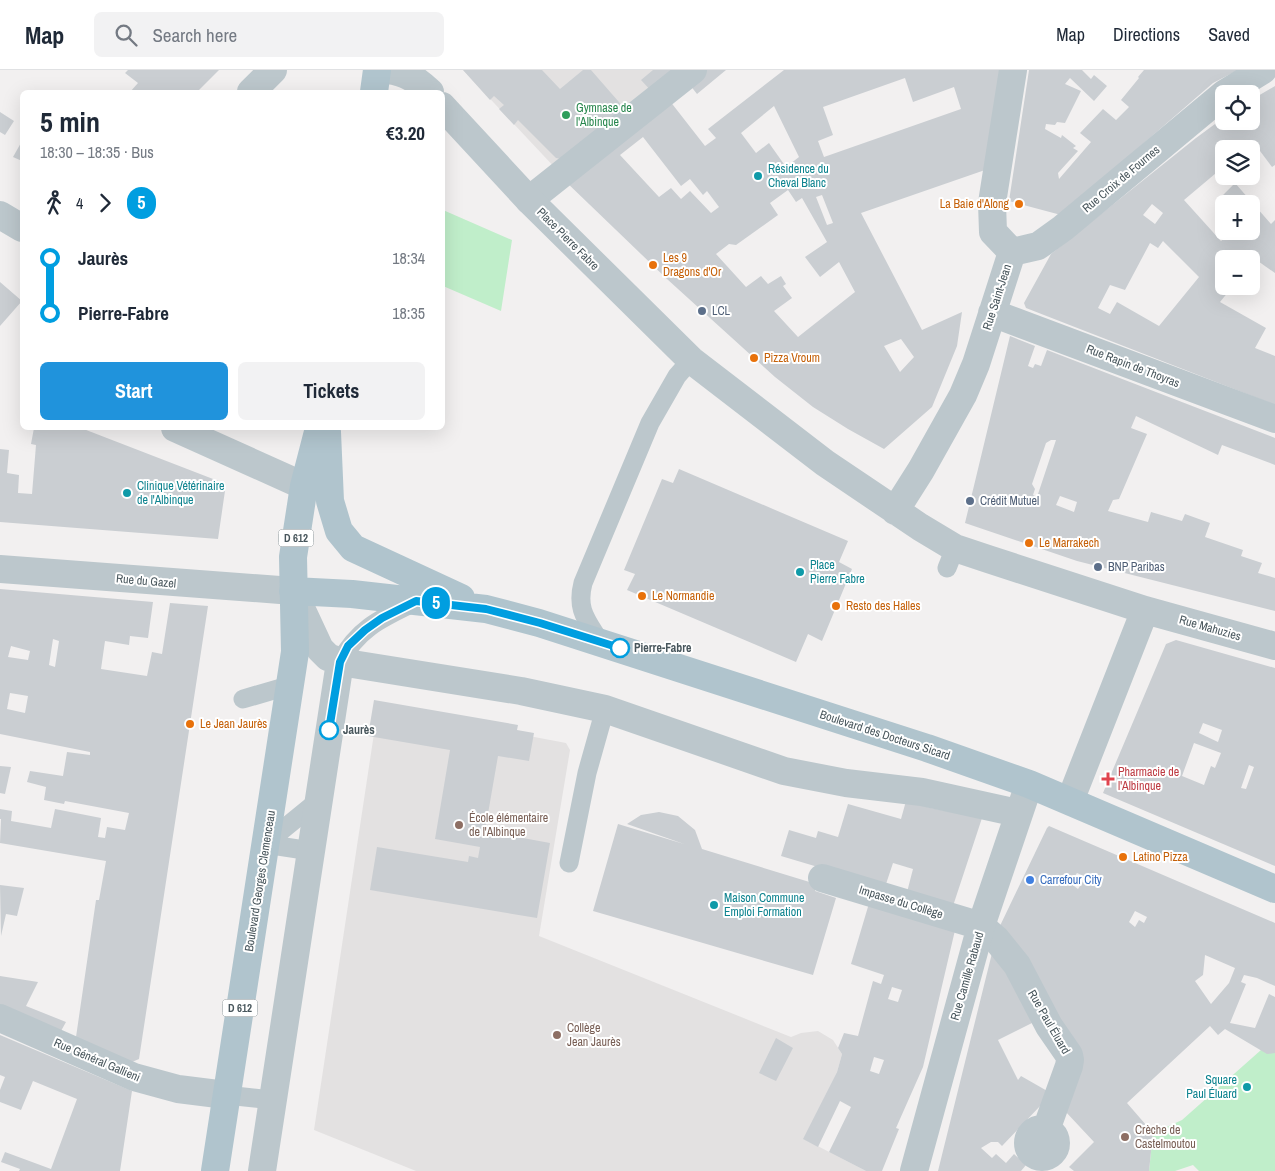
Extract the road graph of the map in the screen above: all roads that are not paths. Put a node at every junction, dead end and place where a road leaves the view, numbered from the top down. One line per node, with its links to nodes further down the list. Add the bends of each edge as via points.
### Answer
1 (272, 70): 8 (street)
2 (377, 70): 9 (main road)
3 (388, 70): 10 (street, via 412,77)
4 (693, 70): 13 (street)
5 (1014, 70): 16 (street, Rue Saint-Jean, via 992,203 993,232)
6 (1263, 70): 7 (street, Rue Croix de Fournes)
7 (1239, 85)
8 (253, 90)
9 (374, 90)
10 (428, 90)
11 (1215, 101): 16 (street, Rue Croix de Fournes, via 1057,233 1038,246)
12 (445, 109): 13 (street, Place Pierre Fabre)
13 (530, 200): 18 (street, Place Pierre Fabre)
14 (0, 215): 15 (street)
15 (20, 227)
16 (1012, 252): 17 (street, Rue Saint-Jean)
17 (992, 313): 19 (street, Rue Rapin de Thoyras); 24 (street, Rue Saint-Jean, via 963,395)
18 (691, 360): 24 (street, Place Pierre Fabre, via 825,463); 30 (lane, via 677,376 621,473 588,550 580,606)
19 (1275, 419)
20 (179, 430): 23 (street)
21 (318, 430): 23 (main road, D 612)
22 (327, 430): 28 (main road, Boulevard des Docteurs Sicard, via 330,500 339,531 353,548)
23 (304, 486): 26 (main road, D 612, via 293,557)
24 (895, 511): 29 (street, Place Pierre Fabre, via 920,527 951,558)
25 (0, 569): 26 (street, Rue du Gazel)
26 (293, 591): 27 (main road, Boulevard des Docteurs Sicard); 32 (street, via 320,649); 33 (main road, Boulevard Georges Clemenceau / D 612, via 295,652)
27 (416, 601): 28 (main road, Boulevard des Docteurs Sicard); 32 (lane, via 365,630 348,646)
28 (486, 609): 30 (main road, Boulevard des Docteurs Sicard)
29 (1145, 610): 31 (street, Rue Mahuzies); 38 (street)
30 (600, 642): 36 (main road, Boulevard des Docteurs Sicard)
31 (1275, 646)
32 (340, 662): 35 (street, via 521,691); 37 (street)
33 (290, 685): 34 (lane); 40 (main road, Boulevard Georges Clemenceau / D 612)
34 (243, 700)
35 (606, 709): 39 (street, via 794,773 922,792); 42 (lane, via 587,772)
36 (1029, 784): 38 (main road, Boulevard des Docteurs Sicard); 39 (street, Rue Camille Rabaud)
37 (318, 800): 40 (lane); 41 (street)
38 (1070, 802): 44 (main road, Boulevard des Docteurs Sicard)
39 (1018, 813): 45 (street, Rue Camille Rabaud)
40 (266, 844): 41 (lane); 47 (main road, Boulevard Georges Clemenceau / D 612)
41 (311, 851): 48 (street)
42 (569, 863)
43 (822, 878): 45 (street, Impasse du Collège)
44 (1275, 889)
45 (981, 926): 49 (street, Rue Paul Éluard, via 996,938 1017,965 1049,1026 1069,1055 1069,1066); 50 (street, Rue Camille Rabaud)
46 (0, 1018): 47 (street, Rue Général Gallieni, via 134,1077 178,1089)
47 (226, 1095): 48 (lane); 51 (main road, Boulevard Georges Clemenceau / D 612)
48 (272, 1100): 52 (street)
49 (1046, 1130)
50 (917, 1167)
51 (215, 1171)
52 (262, 1171)

